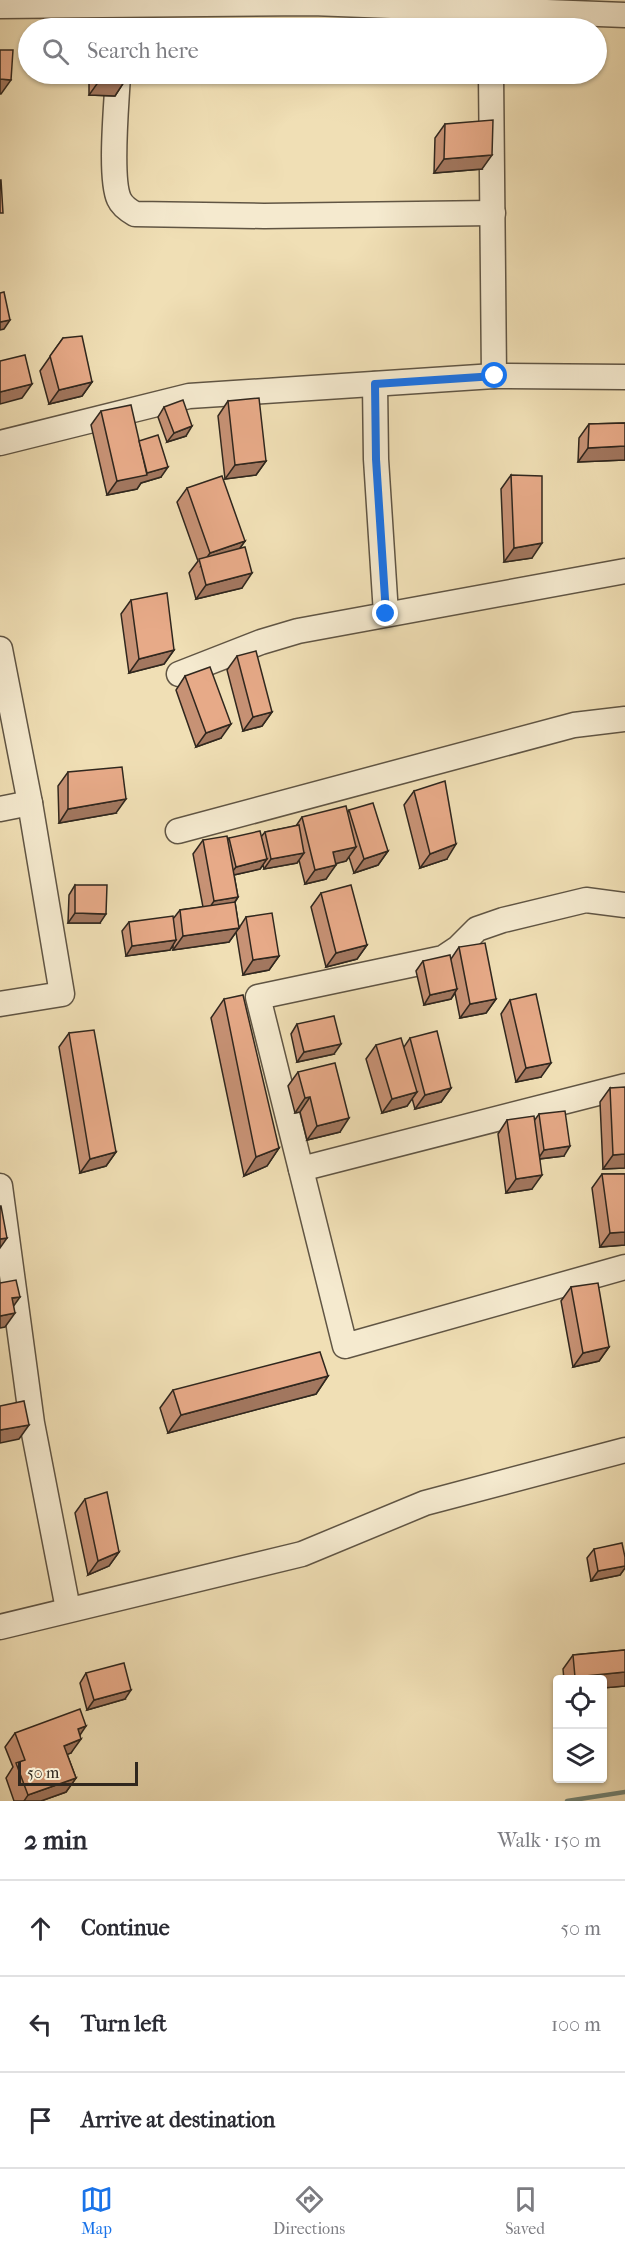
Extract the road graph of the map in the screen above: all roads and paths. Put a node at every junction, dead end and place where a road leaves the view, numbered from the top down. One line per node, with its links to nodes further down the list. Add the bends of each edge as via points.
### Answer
1 (312, 2): 3 (street); 4 (street)
2 (0, 6): 3 (street)
3 (125, 10)
4 (491, 13): 5 (street)
5 (625, 15)
6 (118, 84): 8 (street, via 115,175 118,197 135,214)
7 (491, 84): 8 (street)
8 (493, 213): 9 (street)
9 (495, 376): 10 (street); 11 (street)
10 (625, 377)
11 (375, 384): 12 (street, via 189,396); 14 (street)
12 (0, 443)
13 (625, 571): 14 (street)
14 (386, 614): 16 (street, via 298,631)
15 (0, 649): 18 (street)
16 (179, 674)
17 (625, 719): 20 (street, via 574,725)
18 (30, 803): 19 (street); 22 (street, via 62,994)
19 (0, 809)
20 (178, 831)
21 (625, 905): 24 (street, via 586,900 503,920 477,929 443,958 258,997)
22 (0, 1004)
23 (625, 1086): 24 (street)
24 (301, 1169): 26 (street, via 345,1346)
25 (0, 1186): 28 (street, via 32,1424)
26 (625, 1267)
27 (625, 1450): 28 (street, via 425,1503 302,1554)
28 (68, 1610): 29 (street)
29 (0, 1627)

